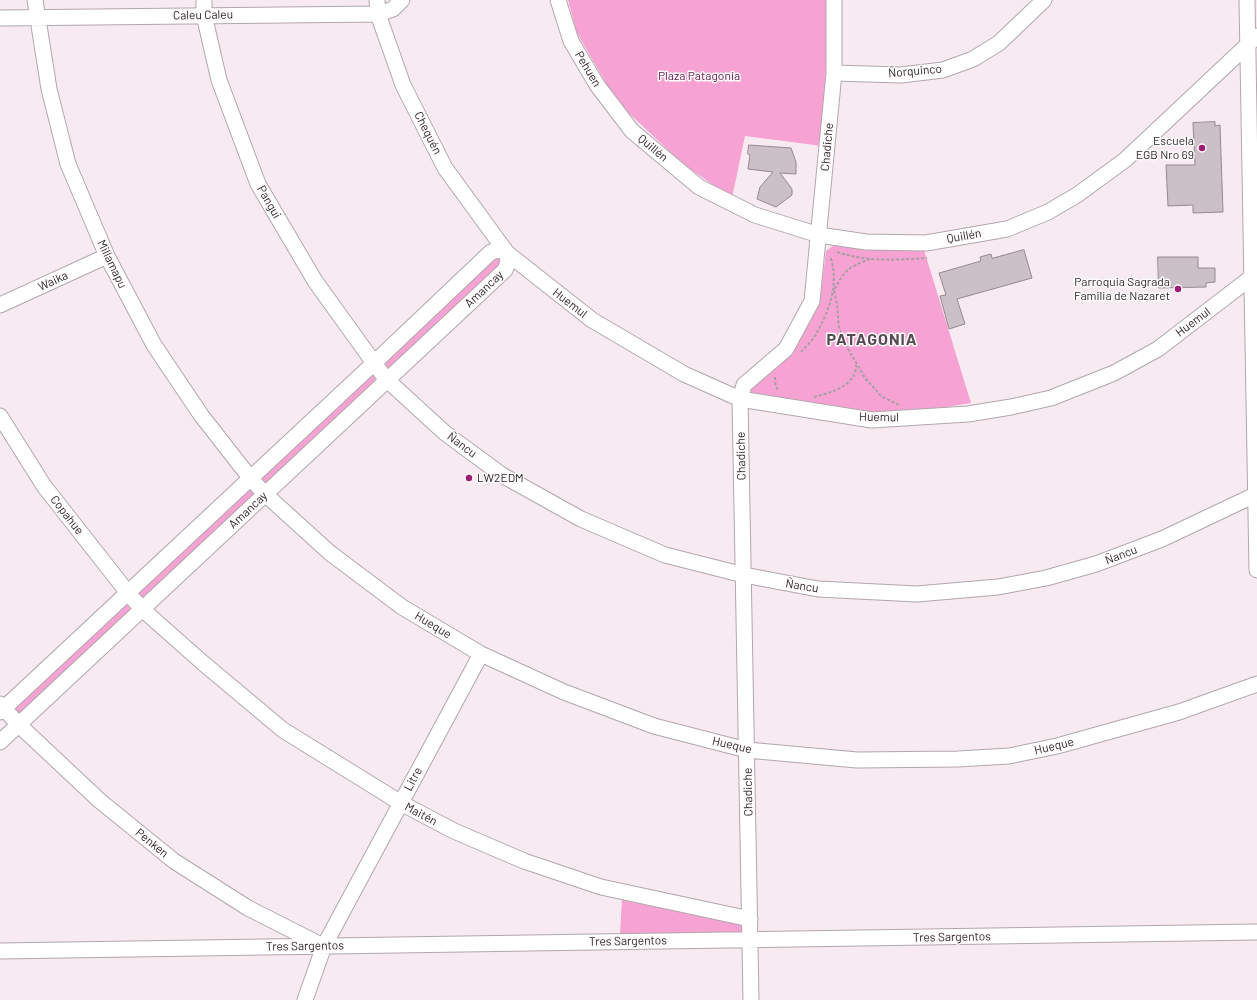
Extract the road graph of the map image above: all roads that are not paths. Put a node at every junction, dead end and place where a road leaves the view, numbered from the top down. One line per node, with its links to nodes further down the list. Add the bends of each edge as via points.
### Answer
1 (35, 0): 11 (street, Millamapu)
2 (204, 0): 9 (street, Pangui)
3 (402, 0): 8 (street, Caleu Caleu, via 393,9)
4 (558, 0): 14 (street, Pehuen, via 575,47 597,85)
5 (834, 0): 13 (street, Chadiche)
6 (1044, 0): 13 (street, Ñorquinco, via 999,43 973,59 943,70 901,75)
7 (1247, 0): 12 (street)
8 (378, 7): 9 (street, Caleu Caleu); 16 (street, Chequén, via 403,85 445,168)
9 (204, 15): 11 (street, Caleu Caleu); 20 (street, Pangui, via 219,80 258,184 315,282)
10 (0, 18): 11 (street, Caleu Caleu)
11 (37, 18): 17 (street, Millamapu, via 49,89 68,164)
12 (1252, 40): 15 (street, Quillén, via 1125,160 1077,196 1048,212 1007,228 926,243 866,242); 18 (street)
13 (834, 73): 15 (street, Chadiche)
14 (632, 131): 15 (street, Quillén, via 699,187 754,215)
15 (819, 235): 22 (street, Chadiche, via 812,301 786,349 744,384)
16 (507, 253): 20 (street, Amancay, via 499,250 491,252); 21 (street, Amancay, via 508,262 505,270); 22 (street, Huemul, via 592,320 684,374)
17 (107, 256): 19 (street, Waika); 24 (street, Millamapu, via 154,345 201,415)
18 (1254, 276): 22 (street, Huemul, via 1158,349 1114,372 1051,398 968,414 872,420); 26 (street)
19 (0, 305)
20 (374, 363): 21 (street, Pangui); 24 (street, Amancay)
21 (386, 379): 25 (street, Amancay); 28 (street, Ñancu, via 445,433 502,475 581,519 665,555)
22 (740, 399): 28 (street, Chadiche)
23 (0, 416): 29 (street, Copahue, via 44,486)
24 (251, 479): 25 (street, Millamapu); 29 (street, Amancay)
25 (265, 494): 30 (street, Amancay); 31 (street, Hueque, via 330,553 402,607)
26 (1256, 495): 27 (street); 28 (street, Ñancu, via 1162,539 1096,564 1046,578 998,587 918,594 818,589)
27 (1257, 570)
28 (744, 575): 36 (street, Chadiche)
29 (128, 593): 30 (street, Copahue); 33 (street, Amancay)
30 (142, 609): 34 (street, Amancay); 37 (street, Maitén, via 283,730)
31 (481, 654): 36 (street, Hueque, via 564,692 654,726); 37 (street, Litre)
32 (1257, 684): 36 (street, Hueque, via 1179,712 1057,746 1009,756 857,760)
33 (1, 709): 34 (street, Penken)
34 (19, 725): 35 (street, Amancay); 41 (street, Penken, via 100,801 174,861 248,908)
35 (0, 742)
36 (748, 750): 38 (street, Chadiche)
37 (401, 803): 38 (street, Maitén, via 454,831 524,861 601,887); 41 (street, Litre)
38 (750, 919): 40 (street, Chadiche)
39 (1257, 932): 40 (street, Tres Sargentos)
40 (750, 940): 41 (street, Tres Sargentos); 44 (street, Chadiche)
41 (324, 946): 42 (street, Tres Sargentos); 43 (street, Litre)
42 (0, 951)
43 (305, 1000)
44 (751, 1000)

